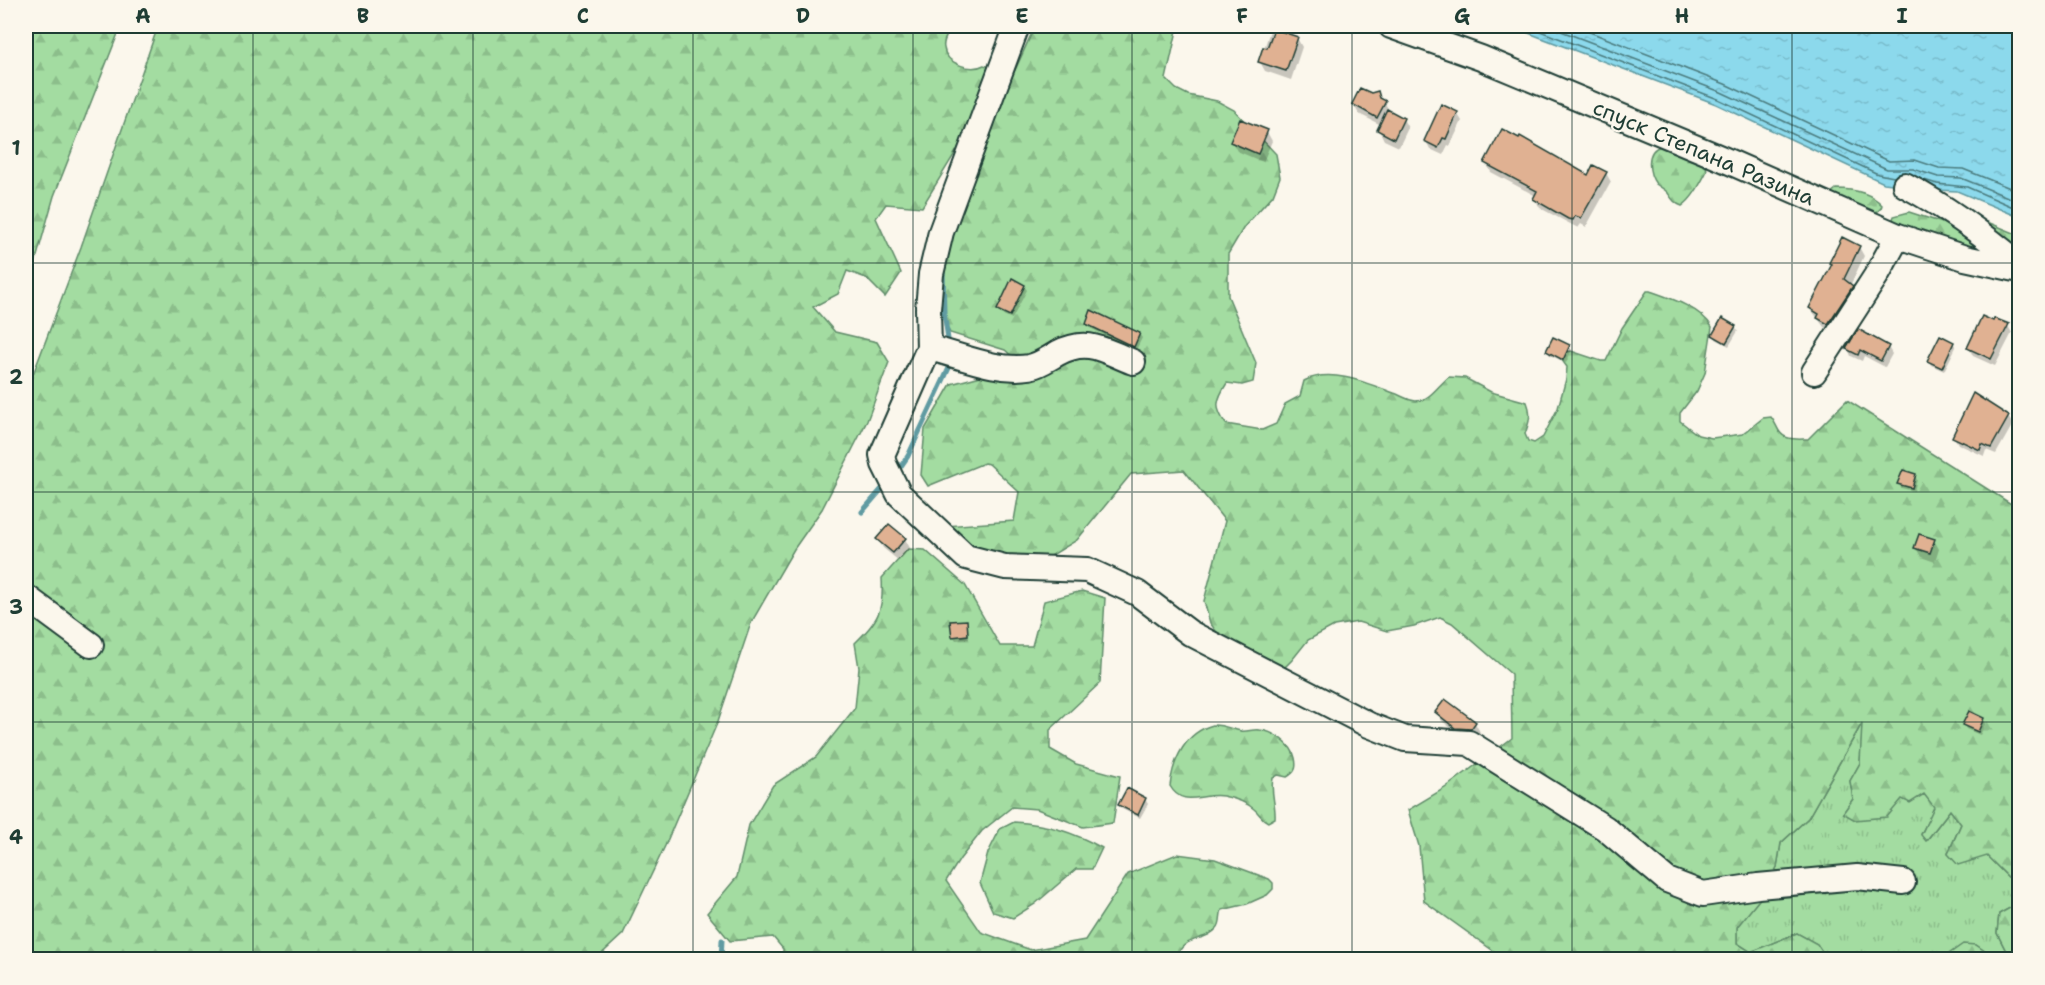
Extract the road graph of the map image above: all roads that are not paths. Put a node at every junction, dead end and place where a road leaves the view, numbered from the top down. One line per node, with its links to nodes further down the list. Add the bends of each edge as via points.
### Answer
1 (1017, 26): 7 (street, via 941,232 931,274)
2 (1391, 26): 4 (street, спуск Степана Разина, via 1492,63)
3 (1905, 185): 5 (street, via 1976,228)
4 (1898, 236): 6 (street, спуск Степана Разина, via 1965,258); 9 (street)
5 (2019, 265)
6 (2019, 270)
7 (929, 348): 8 (street, via 1003,367 1029,367 1088,344); 12 (street, via 882,455 899,494 966,557 1005,567 1088,570 1137,593 1190,633 1369,725 1405,739 1468,743 1605,828 1667,880 1703,894 1857,877)
8 (1133, 362)
9 (1814, 372)
10 (26, 597): 11 (street)
11 (91, 645)
12 (1903, 882)

